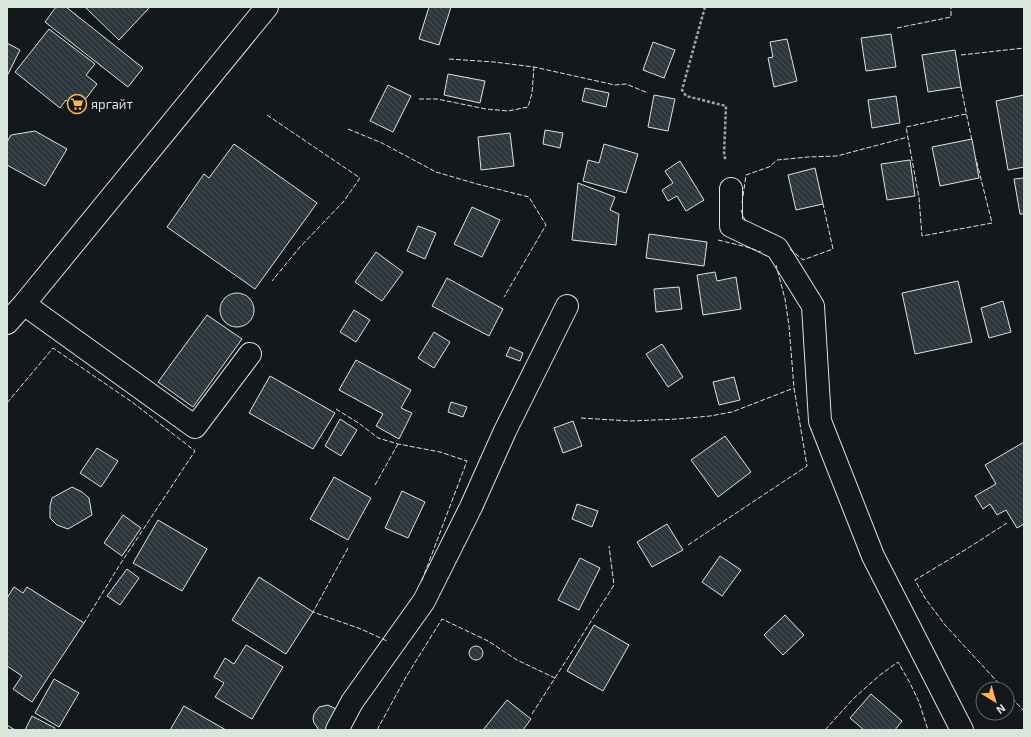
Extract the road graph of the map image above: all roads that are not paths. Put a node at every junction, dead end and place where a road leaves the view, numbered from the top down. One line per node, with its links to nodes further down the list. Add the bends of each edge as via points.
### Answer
1 (268, 7): 3 (street)
2 (731, 190): 8 (street, via 731,226 777,248 813,306 820,421 873,556)
3 (24, 304): 5 (street); 6 (street, via 195,427)
4 (567, 306): 7 (street, via 424,601 352,702)
5 (7, 323)
6 (250, 354)
7 (337, 730)
8 (962, 730)

